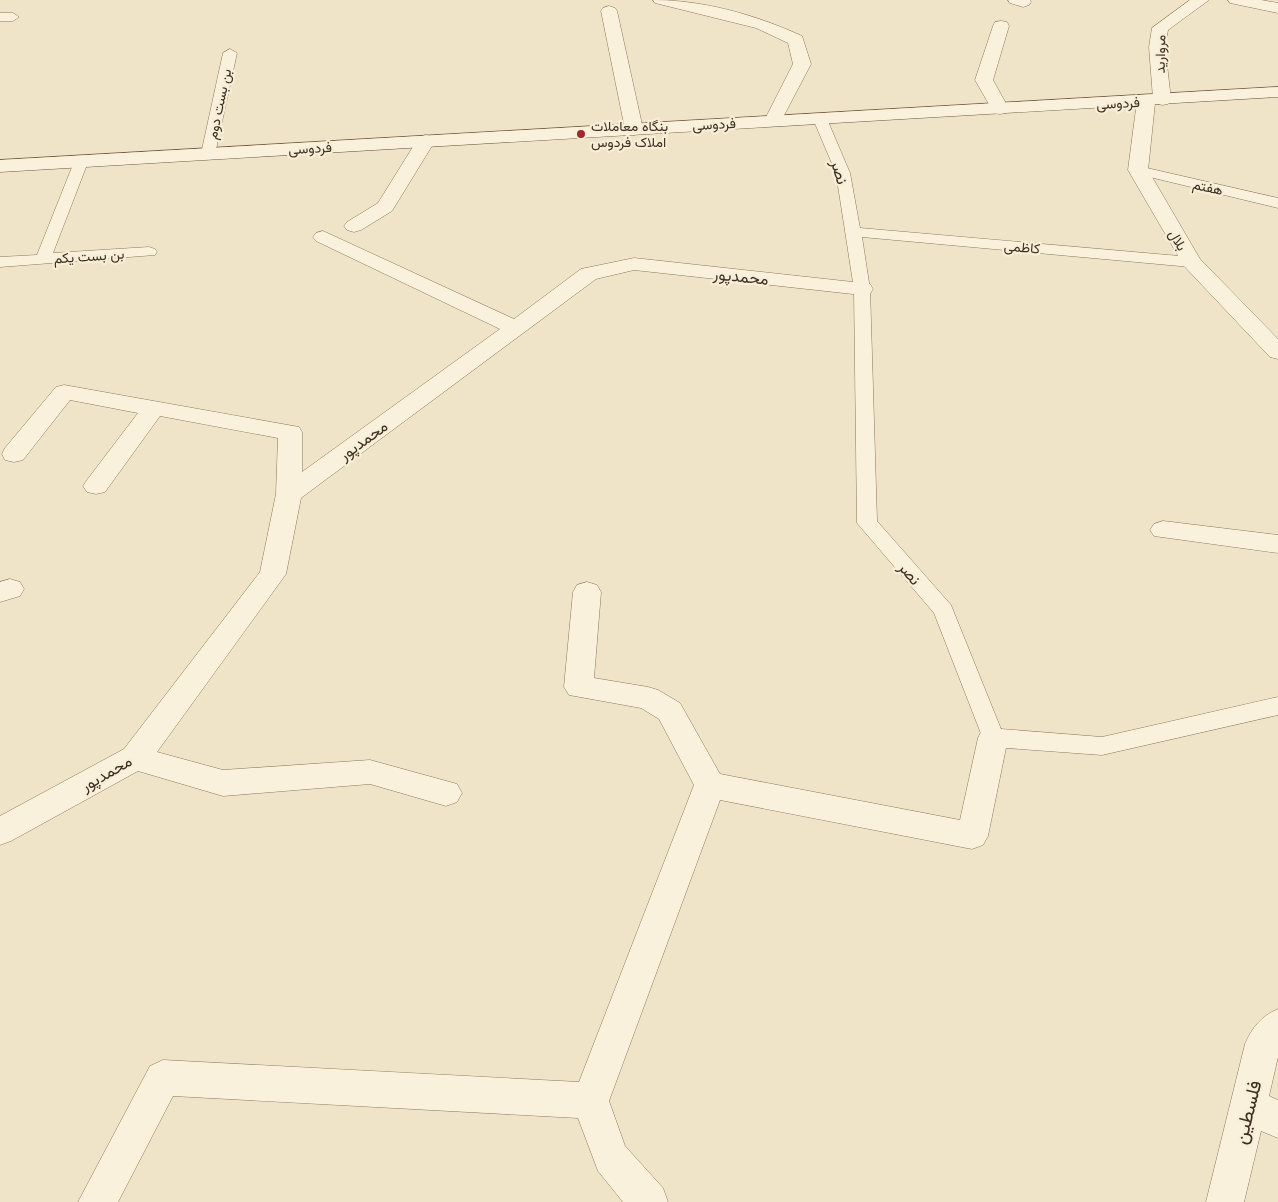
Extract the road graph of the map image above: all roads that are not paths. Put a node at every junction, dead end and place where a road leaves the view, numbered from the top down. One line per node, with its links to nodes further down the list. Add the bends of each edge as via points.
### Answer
1 (661, 0): 14 (street, via 762,24 796,40 802,64)
2 (1236, 0): 4 (street)
3 (1196, 1): 11 (street, مروارید, via 1160,28)
4 (1278, 8)
5 (609, 12): 15 (street)
6 (0, 17): 7 (lane)
7 (13, 18)
8 (1002, 26): 12 (street, via 984,80)
9 (230, 53): 17 (lane, بن بست دوم)
10 (1278, 92): 11 (street, فردوسی)
11 (1154, 101): 12 (street, فردوسی); 20 (street)
12 (1000, 109): 13 (street, فردوسی)
13 (820, 119): 14 (street, فردوسی); 23 (lane, نصر, via 842,173)
14 (773, 121): 15 (street, فردوسی)
15 (634, 129): 16 (street, فردوسی)
16 (426, 141): 17 (street, فردوسی); 22 (street, via 385,206)
17 (208, 154): 18 (street, فردوسی)
18 (81, 162): 19 (street, فردوسی); 26 (lane, بن بست یکم)
19 (0, 166)
20 (1138, 170): 21 (lane, هفتم); 28 (street, بلال)
21 (1278, 203)
22 (354, 226)
23 (853, 232): 28 (lane, کاظمی); 29 (lane, نصر)
24 (324, 237): 30 (street)
25 (149, 252): 26 (lane, بن بست یکم)
26 (43, 259): 27 (lane)
27 (0, 262)
28 (1191, 262): 31 (street, بلال)
29 (862, 289): 30 (street, محمدپور, via 634,264 589,274); 40 (lane, نصر, via 867,523 943,610)
30 (516, 328): 35 (street, محمدپور)
31 (1278, 352)
32 (154, 408): 33 (street, via 64,392); 34 (street); 35 (street, via 290,432)
33 (14, 454)
34 (96, 486)
35 (289, 494): 41 (street, محمدپور, via 273,574)
36 (1163, 530): 37 (street)
37 (1278, 544)
38 (587, 592): 42 (street, via 579,687 648,698 670,712)
39 (1278, 706): 40 (lane, via 1102,746)
40 (993, 738): 42 (street, via 972,836)
41 (135, 758): 43 (street, via 223,783 370,772); 44 (street, محمدپور)
42 (710, 786): 46 (street)
43 (446, 792)
44 (0, 832)
45 (1278, 1026): 47 (street, فلسطین, via 1263,1044)
46 (590, 1101): 48 (street, via 163,1078); 49 (street, via 611,1158)
47 (1263, 1113): 50 (street, فلسطین)
48 (97, 1202)
49 (649, 1202)
50 (1225, 1202)

